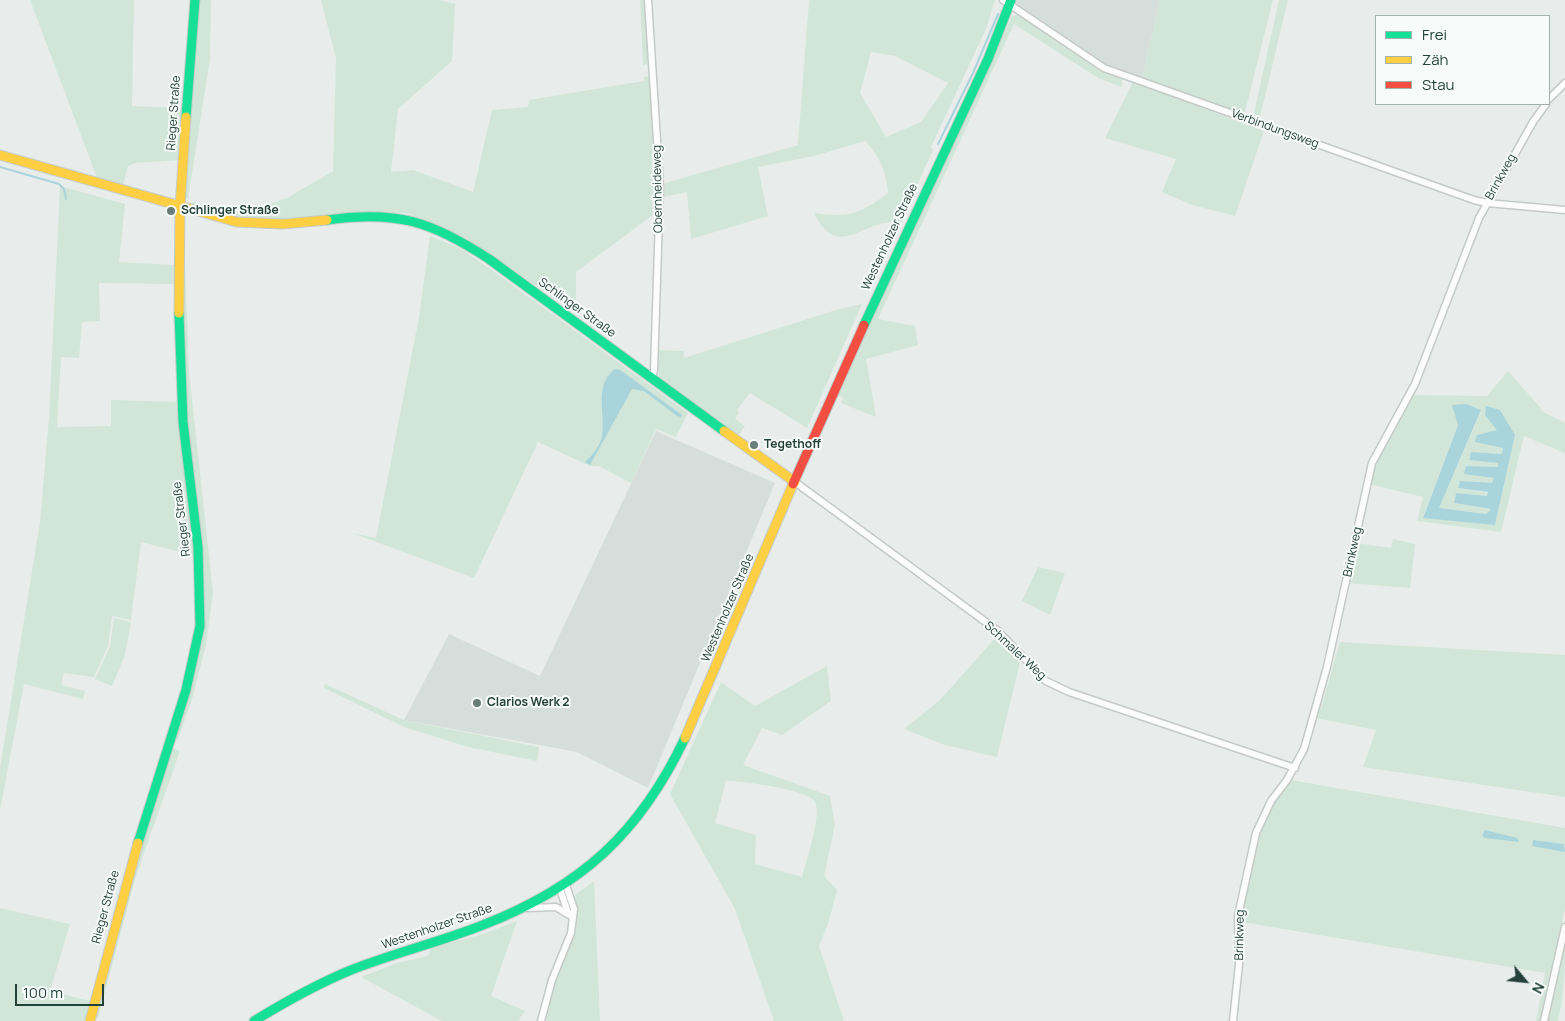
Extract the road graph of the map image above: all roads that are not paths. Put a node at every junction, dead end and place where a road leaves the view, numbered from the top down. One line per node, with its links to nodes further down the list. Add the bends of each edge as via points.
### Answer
1 (195, 0): 9 (street, Rieger Straße)
2 (648, 0): 11 (street, Obernheideweg, via 660,187)
3 (1008, 2): 8 (street, Verbindungsweg, via 1104,68); 12 (street, Westenholzer Straße, via 987,58)
4 (1565, 83): 5 (street)
5 (1550, 98)
6 (1545, 105): 8 (street, Brinkweg)
7 (0, 155): 9 (street, Schlinger Straße)
8 (1487, 203): 10 (street, Verbindungsweg); 13 (street, Brinkweg, via 1414,384 1372,463 1327,666 1304,749)
9 (180, 207): 11 (street, Schlinger Straße, via 223,219 266,225 382,215 422,223 464,242); 18 (street, Rieger Straße, via 178,284 183,422 198,547 200,626 186,690 147,808)
10 (1565, 210)
11 (652, 378): 12 (street, Schlinger Straße)
12 (795, 482): 13 (street, Schmaler Weg, via 998,632 1050,684); 14 (street, Westenholzer Straße, via 698,710 662,781 615,846)
13 (1294, 768): 21 (street, Brinkweg, via 1271,801 1256,833 1238,916 1239,964)
14 (563, 887): 15 (street, Westenholzer Straße); 16 (street)
15 (523, 909): 16 (street, via 556,907); 19 (street, Westenholzer Straße, via 480,929 365,964 314,986)
16 (571, 918): 20 (street, via 571,933 552,980)
17 (1565, 927): 22 (street)
18 (90, 1021)
19 (254, 1021)
20 (541, 1021)
21 (1233, 1021)
22 (1544, 1021)

